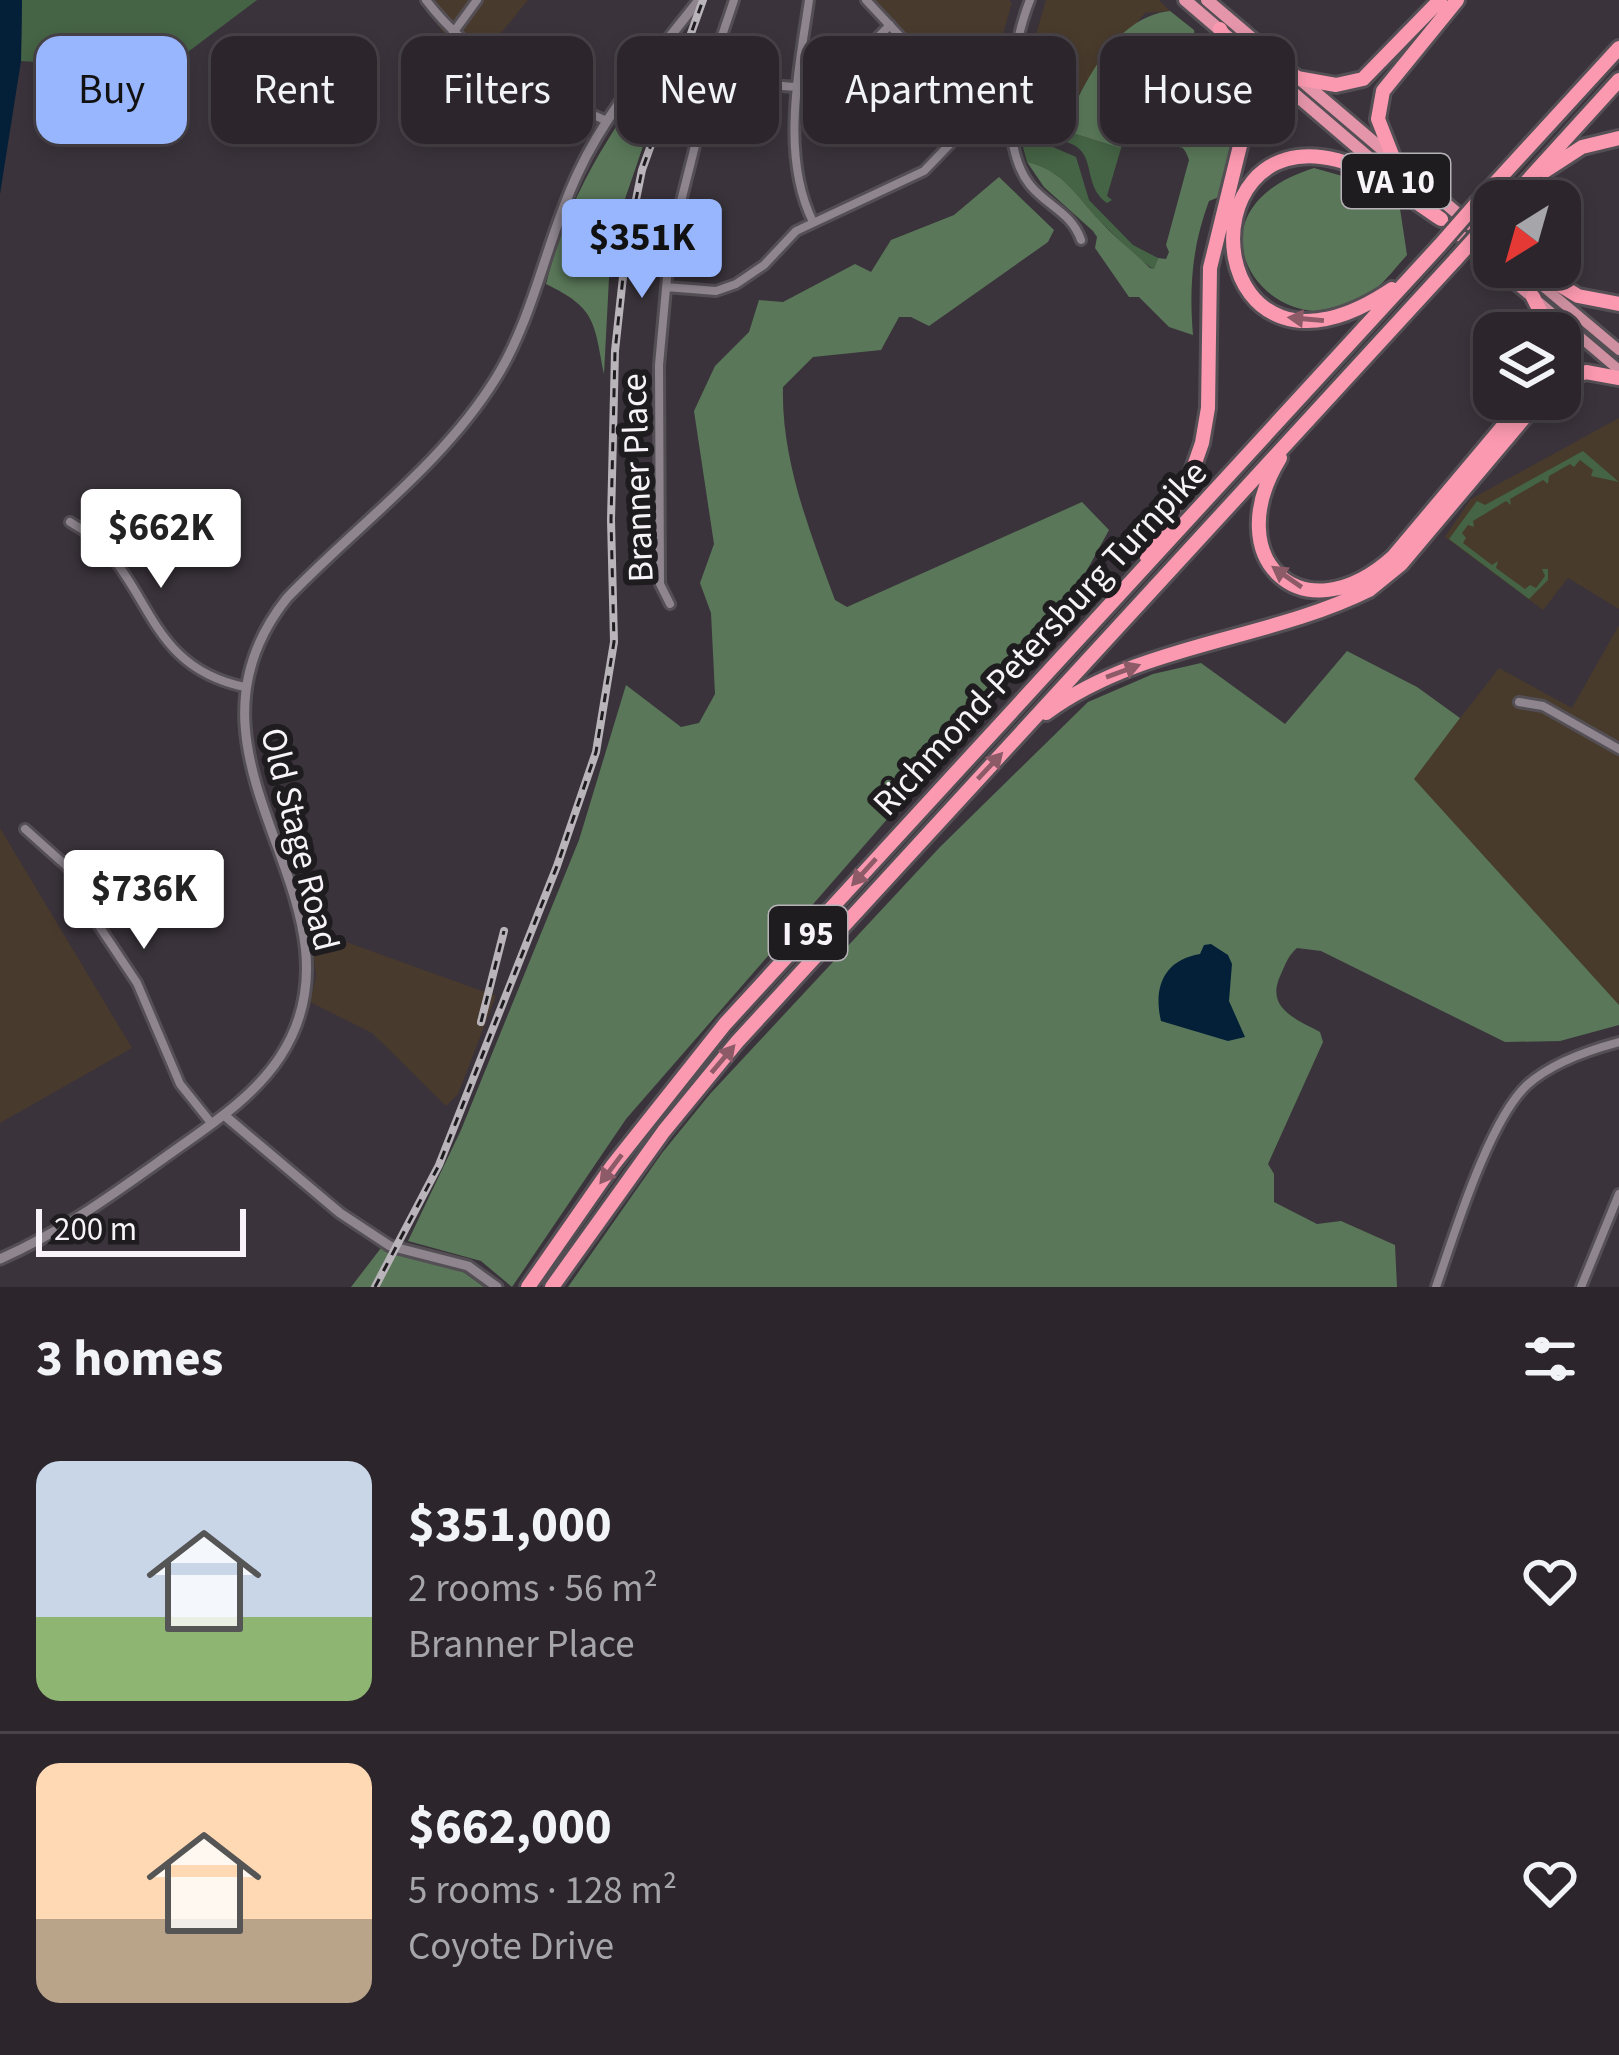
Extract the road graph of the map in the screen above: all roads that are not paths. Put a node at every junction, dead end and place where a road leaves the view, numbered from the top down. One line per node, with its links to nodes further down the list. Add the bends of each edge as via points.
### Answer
1 (426, 0): 14 (street)
2 (477, 0): 14 (street)
3 (699, 0): 23 (street, Old Stage Road)
4 (734, 0): 15 (street, Branner Place)
5 (808, 0): 22 (street)
6 (866, 0): 12 (street)
7 (1030, 0): 17 (street)
8 (1186, 0): 13 (highway, VA 10)
9 (1207, 0): 19 (highway, VA 10)
10 (1441, 0): 19 (highway, via 1363,79)
11 (1456, 0): 28 (highway, via 1383,91 1378,119)
12 (893, 29): 16 (street); 22 (street, via 850,74)
13 (1220, 29): 31 (highway, VA 10); 52 (highway, via 1249,113 1210,268 1206,422 1188,483)
14 (453, 33): 23 (street, via 505,74)
15 (722, 36)
16 (900, 36)
17 (1021, 36)
18 (1619, 48): 37 (highway, Richmond-Petersburg Turnpike / I 95, bridge)
19 (1297, 79): 28 (highway, VA 10)
20 (1619, 80): 29 (highway)
21 (779, 84): 22 (street)
22 (797, 87): 32 (street, via 799,188)
23 (607, 122): 54 (street, Old Stage Road, via 567,197 494,382 433,455 287,598 259,639)
24 (1619, 138): 30 (highway, via 1582,147)
25 (694, 144): 38 (street, Branner Place)
26 (950, 144): 32 (street, via 924,171)
27 (1015, 144): 34 (street, via 1022,173)
28 (1394, 160): 33 (highway, VA 10)
29 (1529, 180)
30 (1534, 180)
31 (1441, 219): 36 (highway, VA 10); 37 (highway, one-way to 31, via 1336,320 1281,316 1238,273 1231,242 1237,206 1276,165 1319,157 1377,177)
32 (813, 222): 38 (street, via 736,284 716,291)
33 (1473, 227)
34 (1082, 240)
35 (1473, 240): 50 (highway, Richmond-Petersburg Turnpike / I 95, bridge)
36 (1473, 246)
37 (1411, 276): 52 (highway, Richmond-Petersburg Turnpike / I 95)
38 (666, 287): 53 (street, Branner Place, via 661,584)
39 (1522, 288): 42 (highway, VA 10)
40 (1545, 288): 45 (main road)
41 (1565, 288): 43 (highway)
42 (1532, 297): 44 (highway); 47 (main road, VA 10)
43 (1619, 304)
44 (1540, 312)
45 (1619, 350)
46 (1581, 374): 47 (highway)
47 (1619, 374)
48 (1508, 420): 50 (highway, one-way to 50, via 1393,557 1332,591 1290,583 1258,541 1262,494)
49 (1522, 420): 56 (highway, one-way to 49, via 1105,678 1380,584)
50 (1295, 434): 56 (highway, Richmond-Petersburg Turnpike / I 95)
51 (70, 522): 54 (street, via 111,554 174,652 208,676)
52 (1144, 568): 65 (highway, Richmond-Petersburg Turnpike / I 95, one-way to 65, via 725,1024)
53 (670, 604)
54 (245, 687): 60 (street, Old Stage Road, via 246,751 299,914 307,969 287,1044)
55 (1519, 702): 57 (street, via 1543,706)
56 (1023, 730): 66 (highway, Richmond-Petersburg Turnpike / I 95, one-way to 56, via 714,1070)
57 (1619, 749)
58 (26, 829): 61 (street, via 72,871 79,896 136,983 180,1084)
59 (1619, 1042): 67 (street, via 1541,1075 1516,1097 1469,1193)
60 (224, 1115): 61 (street, Old Stage Road); 64 (street, via 390,1246 468,1266)
61 (212, 1124): 63 (street, Old Stage Road, via 70,1223)
62 (1619, 1194): 68 (street)
63 (0, 1259)
64 (497, 1287)
65 (528, 1287)
66 (552, 1287)
67 (1436, 1287)
68 (1580, 1287)

